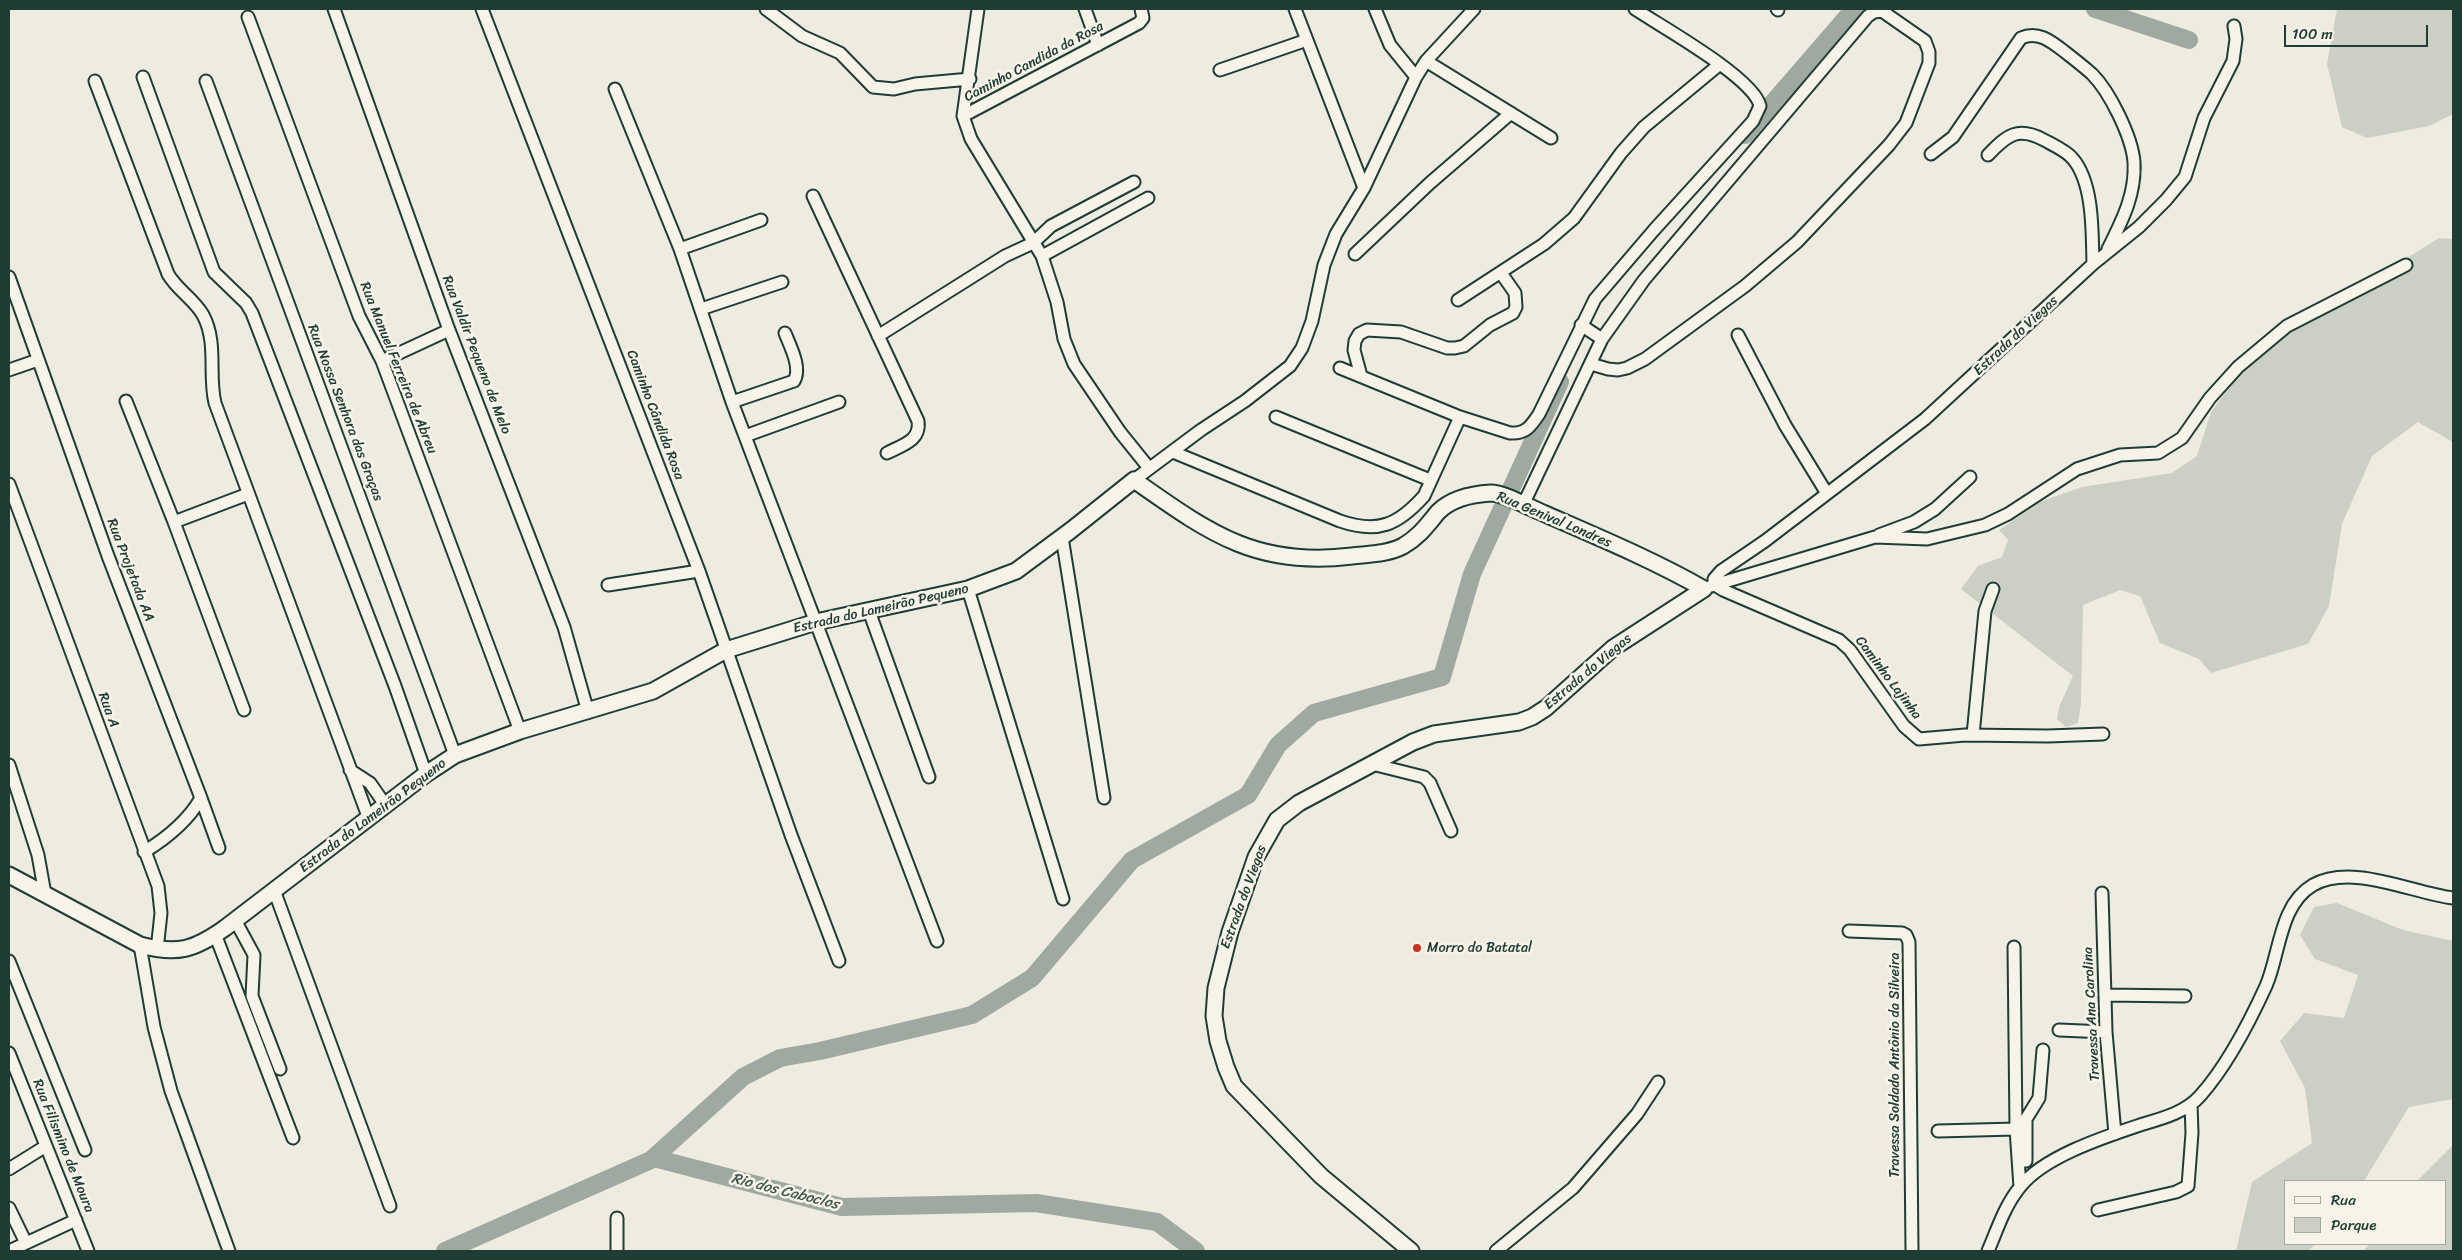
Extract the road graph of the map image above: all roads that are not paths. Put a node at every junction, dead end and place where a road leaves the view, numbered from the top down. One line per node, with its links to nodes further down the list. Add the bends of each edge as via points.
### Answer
1 (334, 9): 47 (street, Rua Valdir Pequeno de Melo)
2 (482, 9): 77 (street, Caminho Cândida Rosa)
3 (766, 9): 20 (street, via 802,36 840,53 873,87 894,89)
4 (978, 9): 20 (street, Caminho Candida da Rosa)
5 (1085, 9): 14 (street)
6 (1295, 9): 13 (street)
7 (1375, 9): 19 (street, via 1390,45)
8 (1474, 9): 15 (street, Estrada do Lameirão Pequeno)
9 (1635, 9): 16 (street)
10 (1142, 13): 14 (street, Caminho Candida da Rosa, via 1139,23)
11 (248, 17): 53 (street, Rua Manuel Ferreira de Abreu, via 359,316)
12 (2234, 26): 37 (street, Estrada do Viegas, via 2233,61 2204,118 2185,177 2139,227)
13 (1307, 40): 17 (street); 30 (street)
14 (1098, 45): 25 (street, Caminho Candida da Rosa)
15 (1426, 61): 19 (street, Estrada do Lameirão Pequeno); 24 (street)
16 (1720, 64): 41 (street, via 1644,127 1574,218 1544,244); 46 (street, via 1759,100 1758,112 1595,299)
17 (1220, 70)
18 (143, 77): 94 (street, via 214,272 252,313 392,676)
19 (1416, 77): 30 (street, Estrada do Lameirão Pequeno)
20 (970, 79): 25 (street, Caminho Candida da Rosa)
21 (95, 81): 72 (street, via 168,274 174,286 202,314 208,328 212,346 212,390)
22 (206, 81): 90 (street, Rua Nossa Senhora das Graças)
23 (616, 89): 35 (street)
24 (1511, 114): 26 (street); 36 (street, via 1430,183)
25 (963, 116): 34 (street, Caminho Candida da Rosa, via 971,139)
26 (1551, 138)
27 (1931, 154): 37 (street, via 1954,137 2021,38 2034,35 2054,43 2093,75 2128,135 2134,162 2129,204)
28 (1988, 154): 39 (street, via 2019,132 2031,133 2073,159 2088,196)
29 (1134, 182): 34 (street, via 1051,226)
30 (1364, 188): 64 (street, Estrada do Lameirão Pequeno, via 1336,234 1324,265 1312,321 1302,348 1290,366)
31 (812, 196): 50 (street)
32 (1148, 198): 38 (street)
33 (761, 220): 35 (street)
34 (1033, 243): 38 (street, Caminho Candida da Rosa); 50 (street, via 1005,256)
35 (680, 249): 45 (street)
36 (1355, 254)
37 (2105, 254): 39 (street, Estrada do Viegas)
38 (1042, 256): 66 (street, Caminho Candida da Rosa, via 1074,364)
39 (2093, 264): 71 (street, Estrada do Viegas, via 1925,419)
40 (2406, 265): 76 (street, Estrada do Viegas, via 2287,326 2238,367 2210,398 2182,438 2158,453 2120,454 2077,469 2008,514 1985,525 1927,539)
41 (1501, 273): 44 (street); 57 (street, via 1514,293 1516,307 1513,314 1490,325 1464,346 1455,348 1401,332 1368,330 1359,334 1355,342)
42 (9, 277): 52 (street, Rua Projetada AA)
43 (782, 282): 45 (street)
44 (1458, 300)
45 (701, 309): 59 (street)
46 (1581, 325): 51 (street); 62 (street, via 1539,414 1529,428 1518,434 1510,433)
47 (449, 330): 53 (street); 86 (street, Rua Valdir Pequeno de Melo, via 564,627)
48 (785, 333): 59 (street, via 796,365 794,381)
49 (1738, 335): 71 (street, via 1785,425)
50 (878, 336): 65 (street, via 919,427 915,439)
51 (1602, 339): 54 (street); 54 (street, via 1655,266 1868,16 1882,11 1925,41 1929,63 1906,123 1797,242 1745,286 1645,358 1618,370)
52 (38, 360): 56 (street); 96 (street, Rua Projetada AA, via 108,556)
53 (382, 361): 87 (street, Rua Manuel Ferreira de Abreu)
54 (1591, 364): 73 (street)
55 (1340, 368): 57 (street)
56 (9, 370)
57 (1361, 376): 62 (street)
58 (126, 401): 74 (street)
59 (732, 402): 63 (street)
60 (839, 402): 63 (street)
61 (1276, 417): 69 (street)
62 (1460, 417): 69 (street)
63 (745, 436): 83 (street)
64 (1173, 452): 66 (street, Estrada do Lameirão Pequeno); 69 (street, via 1359,528 1374,529 1395,520 1424,496)
65 (887, 453)
66 (1149, 468): 68 (street, Estrada do Lameirão Pequeno)
67 (1970, 478): 76 (street, via 1914,522)
68 (1134, 480): 73 (street, Rua Genival Londres, via 1178,511 1235,544 1284,556 1341,558 1401,547 1417,537 1440,510 1459,498 1493,493); 75 (street, Estrada do Lameirão Pequeno)
69 (1430, 480)
70 (9, 484): 102 (street, Rua A)
71 (1826, 492): 79 (street, Estrada do Viegas, via 1714,577)
72 (248, 494): 74 (street); 93 (street)
73 (1521, 504): 79 (street, Rua Genival Londres)
74 (174, 522): 85 (street)
75 (1062, 537): 80 (street, Estrada do Lameirão Pequeno, via 1016,571); 97 (street)
76 (1876, 537): 79 (street, Estrada do Viegas)
77 (699, 571): 78 (street); 84 (street, Caminho Cândida Rosa)
78 (608, 585)
79 (1709, 587): 89 (street, Caminho Lajinha, via 1839,640 1850,650 1873,686 1913,736 1929,740); 91 (street, Estrada do Viegas, via 1613,648 1532,717 1518,722 1434,734)
80 (968, 589): 82 (street, Estrada do Lameirão Pequeno); 108 (street)
81 (1993, 589): 89 (street, via 1985,611)
82 (869, 611): 83 (street, Estrada do Lameirão Pequeno); 95 (street)
83 (816, 622): 84 (street, Estrada do Lameirão Pequeno); 112 (street)
84 (726, 650): 86 (street, Estrada do Lameirão Pequeno, via 653,690); 117 (street, Caminho Cândida Rosa)
85 (244, 710)
86 (588, 712): 87 (street, Estrada do Lameirão Pequeno)
87 (520, 731): 90 (street, Estrada do Lameirão Pequeno)
88 (2103, 734): 89 (street, Caminho Lajinha)
89 (1973, 735)
90 (455, 755): 94 (street, Estrada do Lameirão Pequeno)
91 (1372, 764): 100 (street, via 1424,778 1430,783); 145 (street, Estrada do Viegas, via 1299,803 1278,820 1265,838 1220,966 1214,1016 1218,1041 1234,1086 1286,1136 1321,1176)
92 (9, 765): 106 (street, via 38,856)
93 (350, 770): 98 (street, via 370,783); 99 (street)
94 (426, 774): 98 (street, Estrada do Lameirão Pequeno)
95 (929, 777)
96 (201, 798): 101 (street, Rua Projetada AA); 102 (street, via 177,827)
97 (1104, 798)
98 (386, 806): 99 (street, Estrada do Lameirão Pequeno)
99 (369, 819): 104 (street, Estrada do Lameirão Pequeno)
100 (1450, 831)
101 (219, 848)
102 (144, 852): 115 (street, Rua A, via 160,899)
103 (9, 875): 106 (street, Estrada do Lameirão Pequeno)
104 (274, 890): 109 (street, Estrada do Lameirão Pequeno); 135 (street)
105 (2102, 893): 118 (street, Travessa Ana Carolina)
106 (45, 894): 113 (street, Estrada do Lameirão Pequeno)
107 (2453, 898): 126 (street, via 2356,877 2327,879 2312,886 2295,902 2266,984 2242,1031 2217,1073)
108 (1063, 899)
109 (235, 920): 111 (street, Estrada do Lameirão Pequeno); 124 (street, via 254,955 252,996)
110 (1850, 931): 147 (street, Travessa Soldado Antônio da Silveira, via 1902,933 1909,942)
111 (215, 934): 115 (street, Estrada do Lameirão Pequeno, via 187,949); 130 (street)
112 (937, 942)
113 (140, 946): 115 (street, Estrada do Lameirão Pequeno); 143 (street, via 154,1027 171,1090)
114 (2014, 947): 127 (street)
115 (157, 950)
116 (9, 961): 132 (street)
117 (839, 961)
118 (2105, 995): 119 (street); 121 (street, Travessa Ana Carolina)
119 (2185, 996)
120 (2059, 1030): 121 (street)
121 (2106, 1032): 129 (street, Travessa Ana Carolina)
122 (2043, 1050): 134 (street, via 2039,1098 2026,1119)
123 (9, 1055): 131 (street, Rua Filismino de Moura)
124 (280, 1069)
125 (1658, 1082): 146 (street, via 1637,1114 1573,1188)
126 (2191, 1104): 129 (street); 137 (street, via 2188,1186 2176,1192)
127 (2016, 1129): 128 (street); 134 (street)
128 (1938, 1131)
129 (2115, 1134): 134 (street, via 2040,1168)
130 (293, 1138)
131 (46, 1146): 133 (street); 139 (street, Rua Filismino de Moura)
132 (85, 1150)
133 (9, 1169)
134 (2023, 1183): 148 (street, via 2006,1208)
135 (390, 1206)
136 (9, 1208): 140 (street)
137 (2098, 1210)
138 (617, 1218): 144 (street)
139 (76, 1220): 140 (street); 142 (street, Rua Filismino de Moura)
140 (26, 1243): 141 (street)
141 (9, 1251)
142 (88, 1251)
143 (229, 1251)
144 (616, 1251)
145 (1411, 1251)
146 (1496, 1251)
147 (1912, 1251)
148 (1988, 1251)

